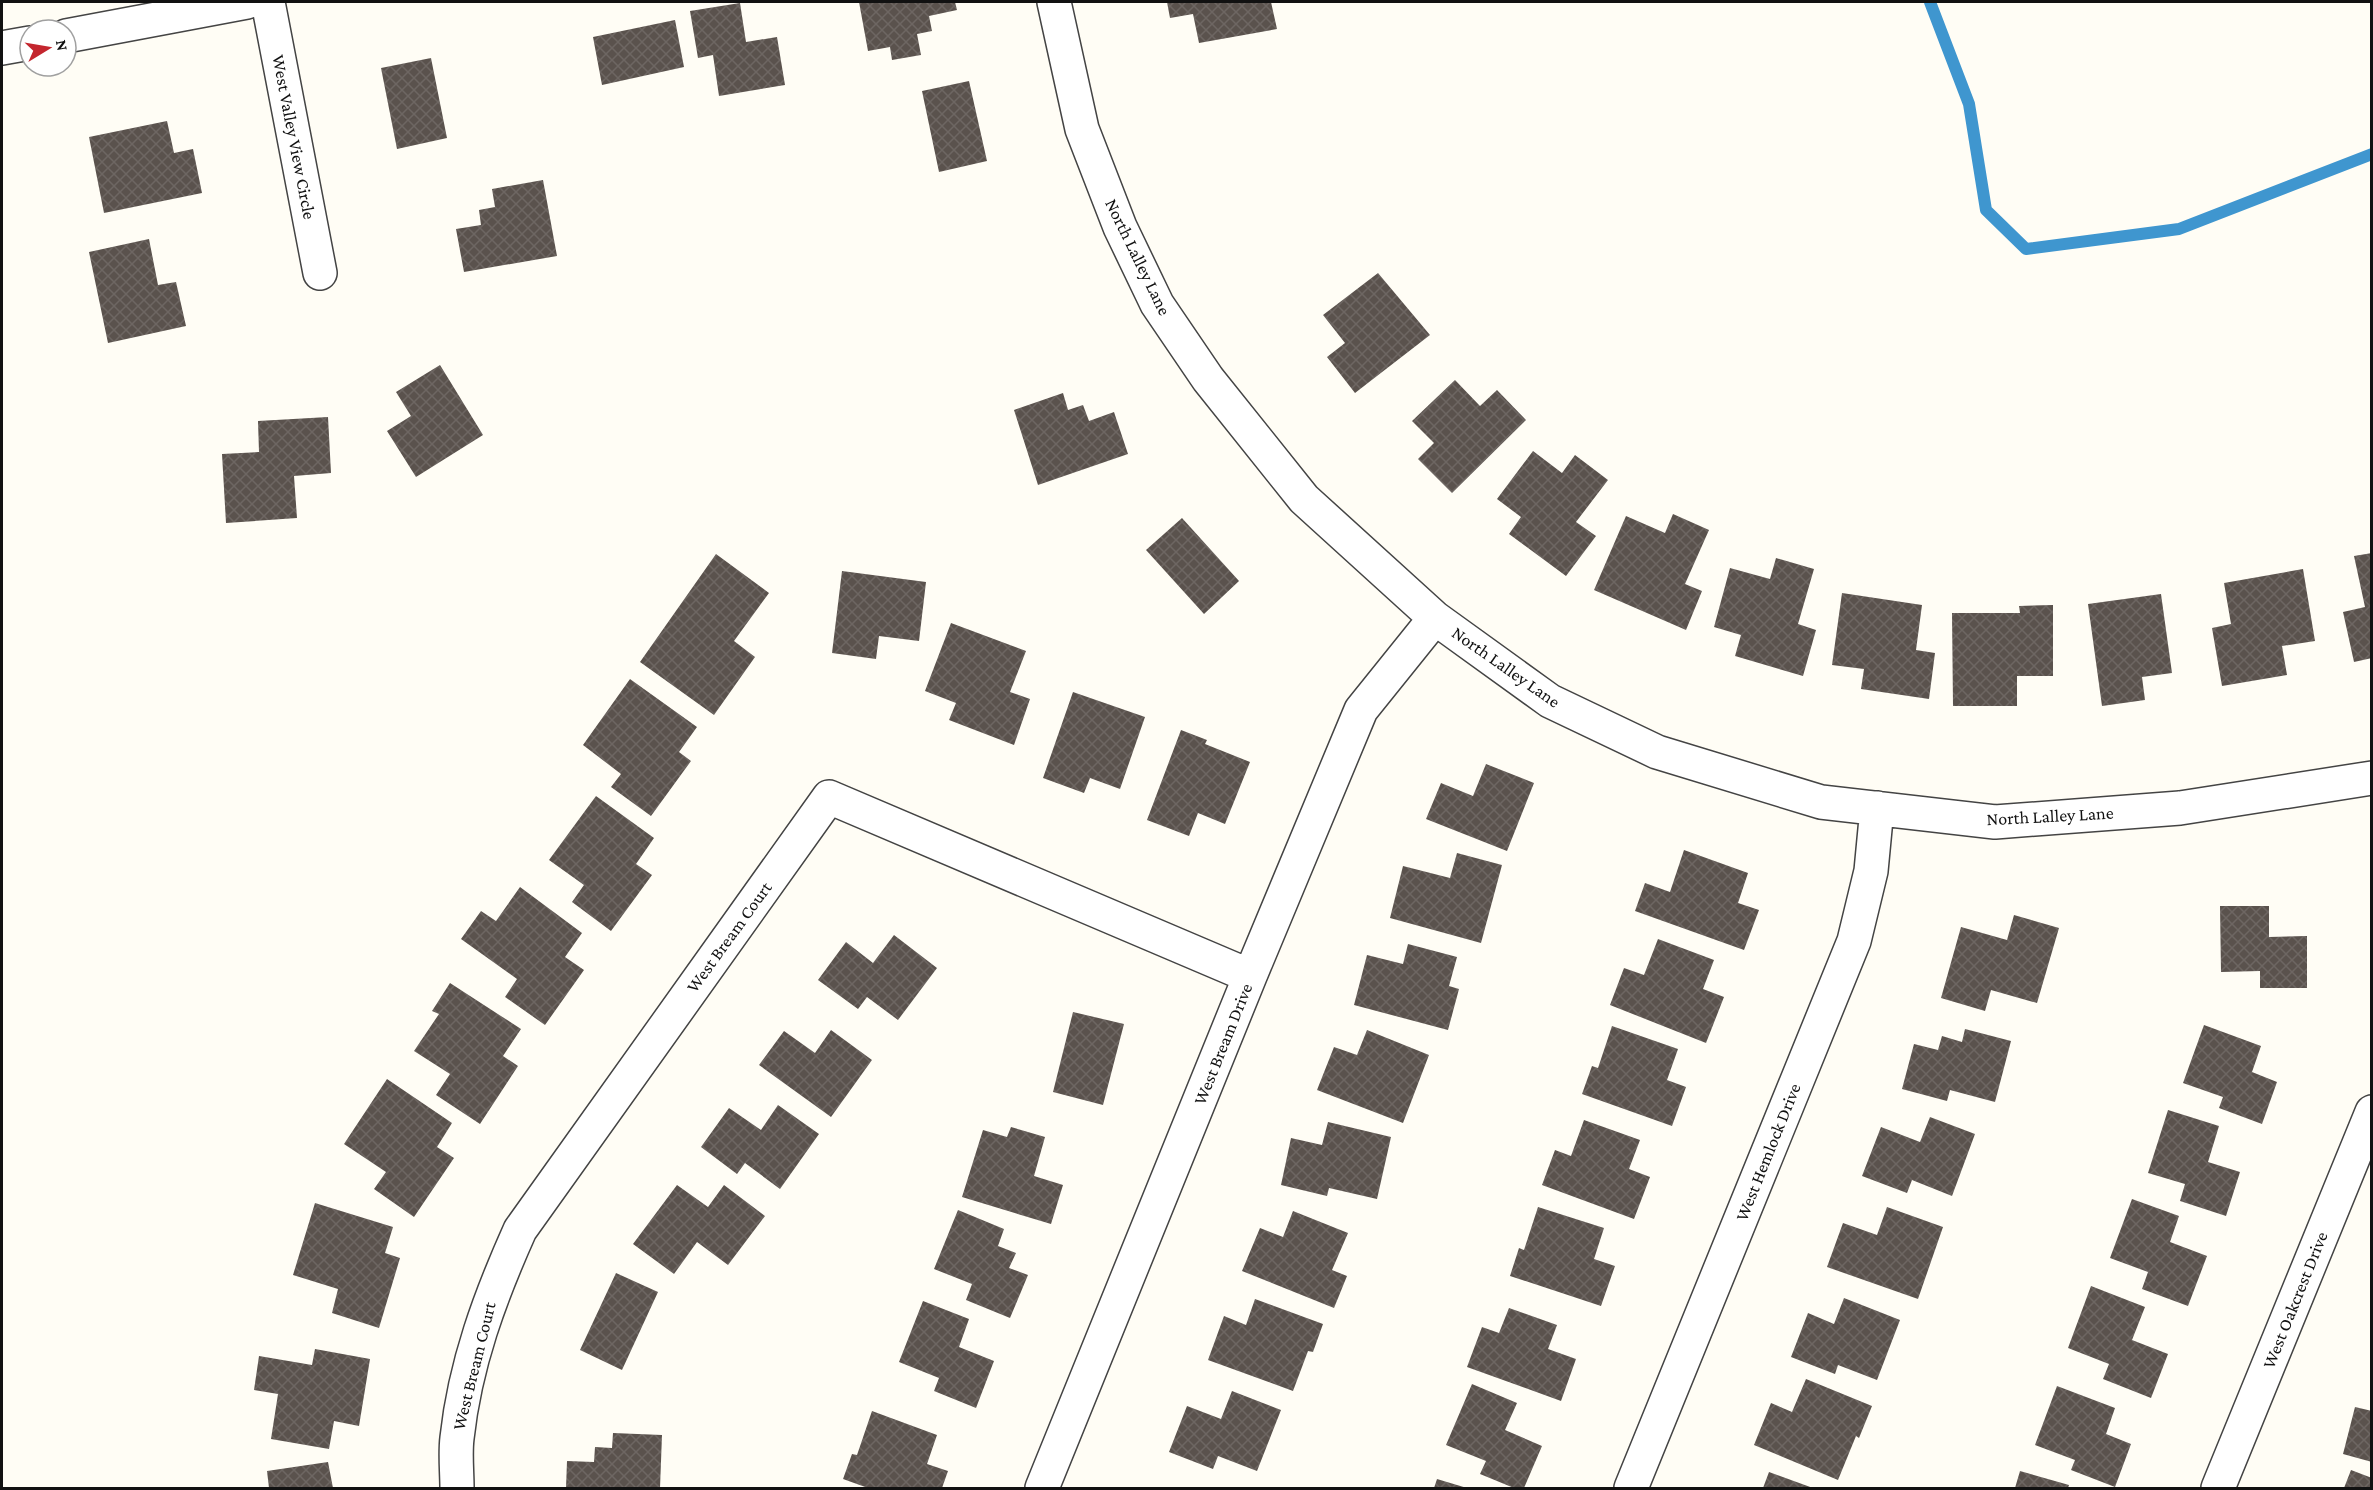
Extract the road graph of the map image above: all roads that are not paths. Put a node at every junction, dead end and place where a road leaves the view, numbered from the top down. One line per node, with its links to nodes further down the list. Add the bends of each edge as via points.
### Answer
1 (247, 2): 4 (street)
2 (268, 2): 7 (street, West Valley View Circle)
3 (1054, 2): 8 (street, North Lalley Lane, via 1083,129 1120,227 1157,304 1208,379 1304,500)
4 (78, 34)
5 (18, 45): 6 (street)
6 (2, 48)
7 (320, 273)
8 (1435, 618): 10 (street, North Lalley Lane, via 1550,701 1657,752 1821,801); 11 (street, West Bream Drive, via 1361,710)
9 (2372, 778): 10 (street, North Lalley Lane, via 2180,808 1995,822)
10 (1877, 808): 15 (street, West Hemlock Drive, via 1871,871 1854,941)
11 (1250, 976): 13 (street, West Bream Court, via 829,797 520,1230 478,1333 456,1439); 14 (street, West Bream Drive)
12 (2372, 1112): 16 (street, West Oakcrest Drive)
13 (457, 1488)
14 (1042, 1488)
15 (1631, 1488)
16 (2218, 1488)

